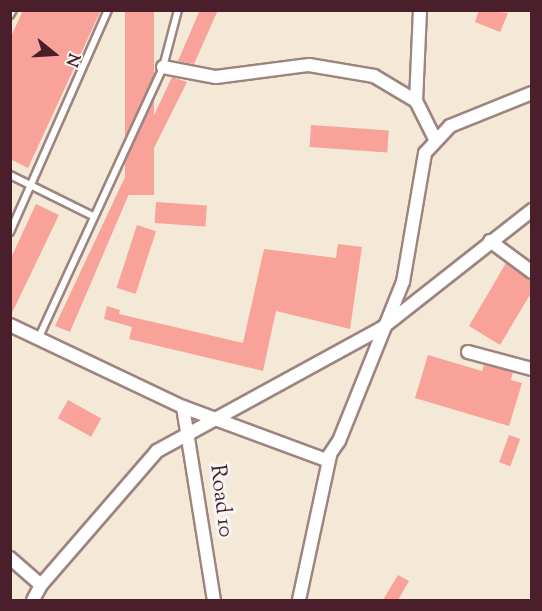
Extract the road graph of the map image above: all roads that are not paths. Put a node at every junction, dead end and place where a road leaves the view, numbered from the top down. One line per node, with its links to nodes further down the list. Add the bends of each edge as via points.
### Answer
1 (13, 10): 5 (lane)
2 (108, 10): 11 (lane)
3 (178, 10): 6 (lane)
4 (420, 10): 8 (street)
5 (10, 15)
6 (163, 67): 8 (street, via 216,77 309,64 374,76); 13 (lane)
7 (531, 93): 9 (street, via 466,118)
8 (416, 101): 9 (street)
9 (435, 139): 18 (street, via 424,153 403,282)
10 (10, 176): 11 (lane)
11 (33, 186): 13 (lane); 14 (lane)
12 (531, 210): 15 (street)
13 (93, 216): 19 (lane)
14 (10, 232)
15 (489, 241): 16 (street); 18 (street)
16 (531, 272)
17 (10, 325): 19 (street)
18 (382, 328): 23 (street); 25 (street)
19 (39, 337): 22 (street)
20 (468, 352): 21 (street)
21 (531, 369)
22 (183, 407): 23 (street); 24 (street, Road 10)
23 (218, 419): 24 (street); 25 (street, via 319,459)
24 (190, 433): 27 (street, via 157,451); 29 (street, Road 10)
25 (330, 456): 30 (street)
26 (10, 558): 27 (street)
27 (41, 585): 28 (street)
28 (33, 600)
29 (214, 600)
30 (300, 600)

